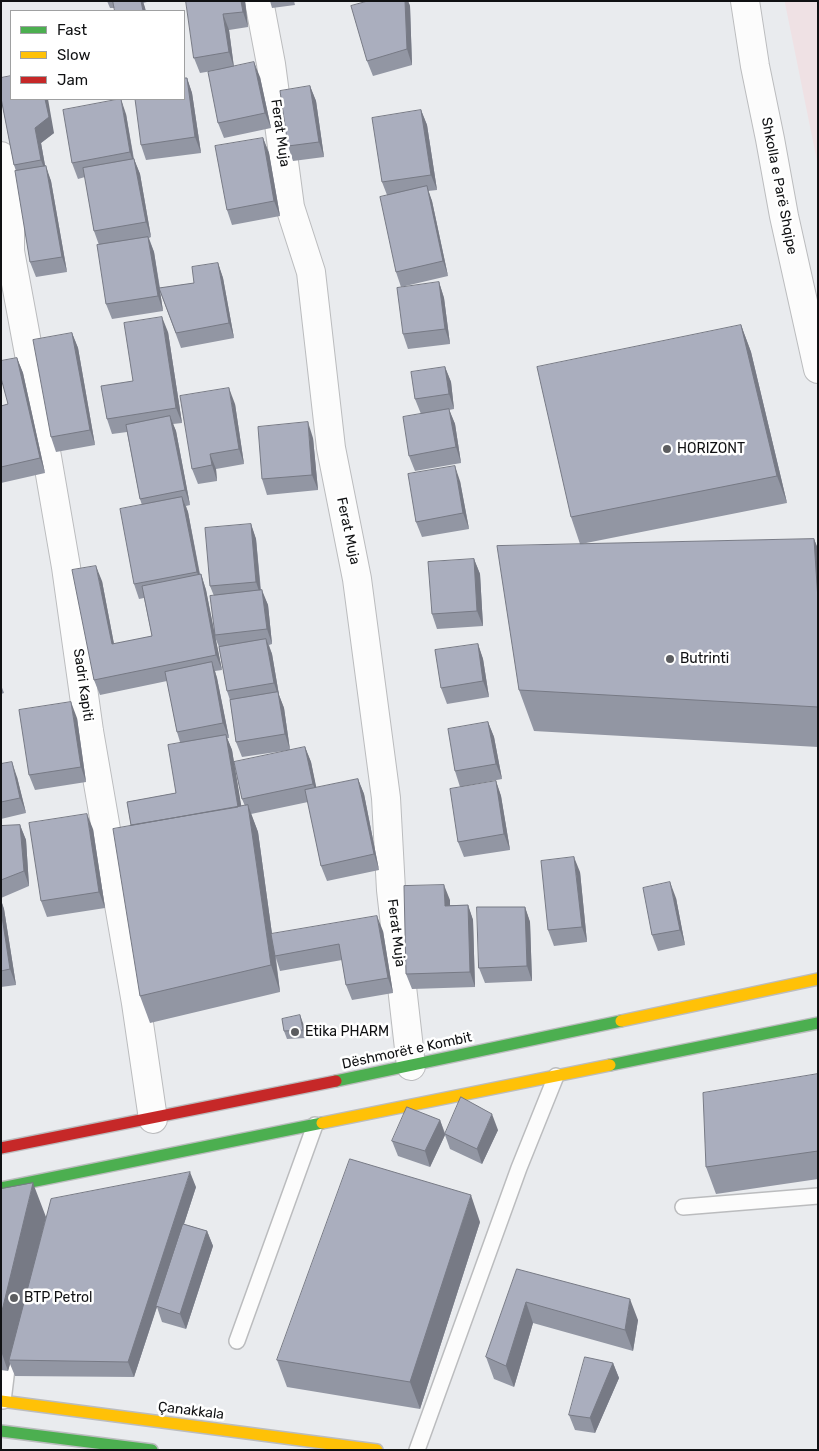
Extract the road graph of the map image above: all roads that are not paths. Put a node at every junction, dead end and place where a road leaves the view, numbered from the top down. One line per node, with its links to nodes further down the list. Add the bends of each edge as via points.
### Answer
1 (259, 1): 8 (street, Ferat Muja, via 290,207 310,272 330,448 357,579 386,798 391,890)
2 (745, 1): 5 (street, Shkolla e Parë Shqipe, via 784,216)
3 (1, 156): 4 (street, Sadri Kapiti, via 10,214)
4 (5, 252): 10 (street, Sadri Kapiti, via 32,370 66,567 89,731 136,1003)
5 (818, 369)
6 (818, 979): 8 (street, Dëshmorët e Kombit)
7 (818, 1023): 9 (street)
8 (411, 1066): 10 (street, Dëshmorët e Kombit, via 310,1091)
9 (556, 1076): 11 (street); 24 (lane, via 519,1168)
10 (152, 1119): 12 (street, Dëshmorët e Kombit)
11 (314, 1120): 13 (street); 19 (lane)
12 (1, 1148)
13 (41, 1180): 14 (street); 16 (lane)
14 (1, 1188)
15 (818, 1196): 17 (lane)
16 (38, 1199)
17 (683, 1207)
18 (12, 1337): 20 (lane)
19 (238, 1340)
20 (2, 1401): 23 (street, Çanakkala)
21 (1, 1431): 22 (street)
22 (152, 1450)
23 (378, 1450)
24 (417, 1450)

